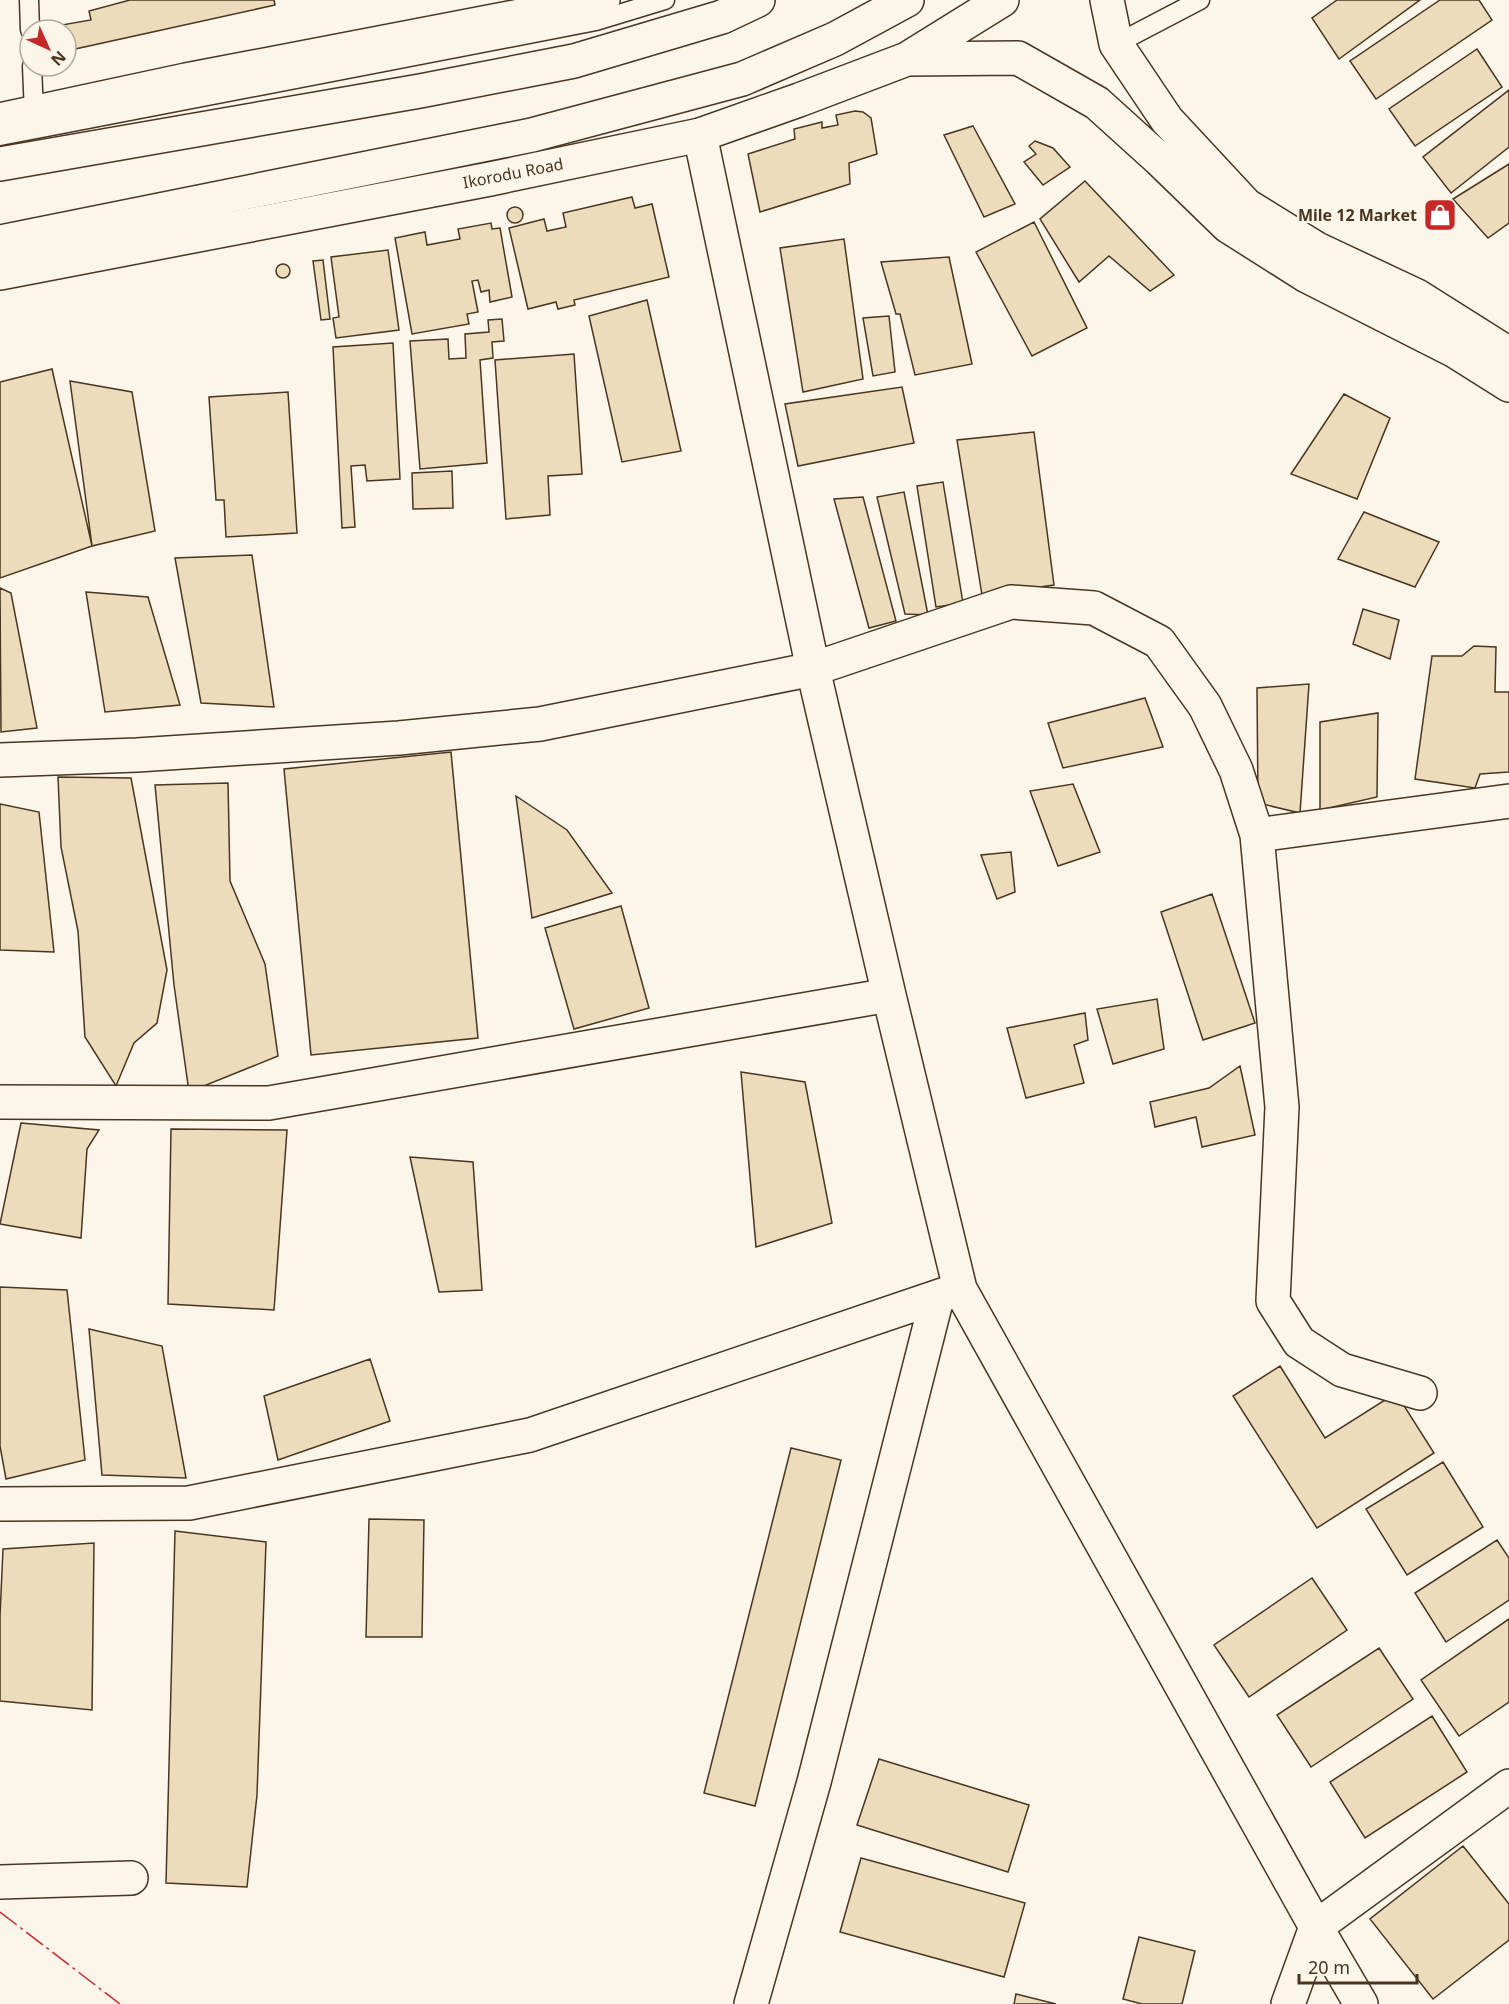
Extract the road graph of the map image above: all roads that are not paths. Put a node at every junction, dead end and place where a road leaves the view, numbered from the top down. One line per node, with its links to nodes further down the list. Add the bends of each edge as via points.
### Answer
1 (29, 0): 9 (lane)
2 (603, 0): 13 (main road)
3 (665, 0): 16 (lane, via 596,21)
4 (758, 0): 16 (main road, via 722,17 573,61 420,91)
5 (907, 0): 17 (main road, Ikorodu Road, via 835,39 742,79 532,135)
6 (1002, 0): 11 (main road, Ikorodu Road)
7 (1107, 0): 10 (main road)
8 (1200, 0): 10 (lane)
9 (30, 18)
10 (1116, 44): 19 (main road, via 1167,120 1246,205 1317,249 1417,296)
11 (907, 59): 15 (main road, Ikorodu Road); 20 (main road, via 1018,58 1097,104 1228,226 1307,276 1455,351)
12 (33, 78): 13 (lane)
13 (34, 113): 14 (main road)
14 (0, 120)
15 (700, 135): 18 (main road, Ikorodu Road); 21 (main road)
16 (0, 157)
17 (2, 242)
18 (0, 273)
19 (1509, 354)
20 (1509, 385)
21 (813, 669): 22 (main road, via 540,724 399,738); 24 (main road, via 1011,602 1094,608 1159,642 1205,706 1236,770); 25 (main road)
22 (0, 760)
23 (1509, 801): 24 (main road)
24 (1257, 834): 28 (main road, via 1282,1107 1273,1301 1299,1342 1342,1370)
25 (888, 994): 26 (main road, via 269,1103); 27 (main road)
26 (0, 1102)
27 (948, 1293): 29 (main road, via 530,1435 189,1503); 33 (main road); 34 (main road)
28 (1420, 1393)
29 (0, 1504)
30 (1509, 1786): 33 (main road)
31 (132, 1878): 32 (main road)
32 (0, 1882)
33 (1316, 1927): 35 (main road); 36 (main road)
34 (751, 2004)
35 (1288, 2004)
36 (1361, 2004)

